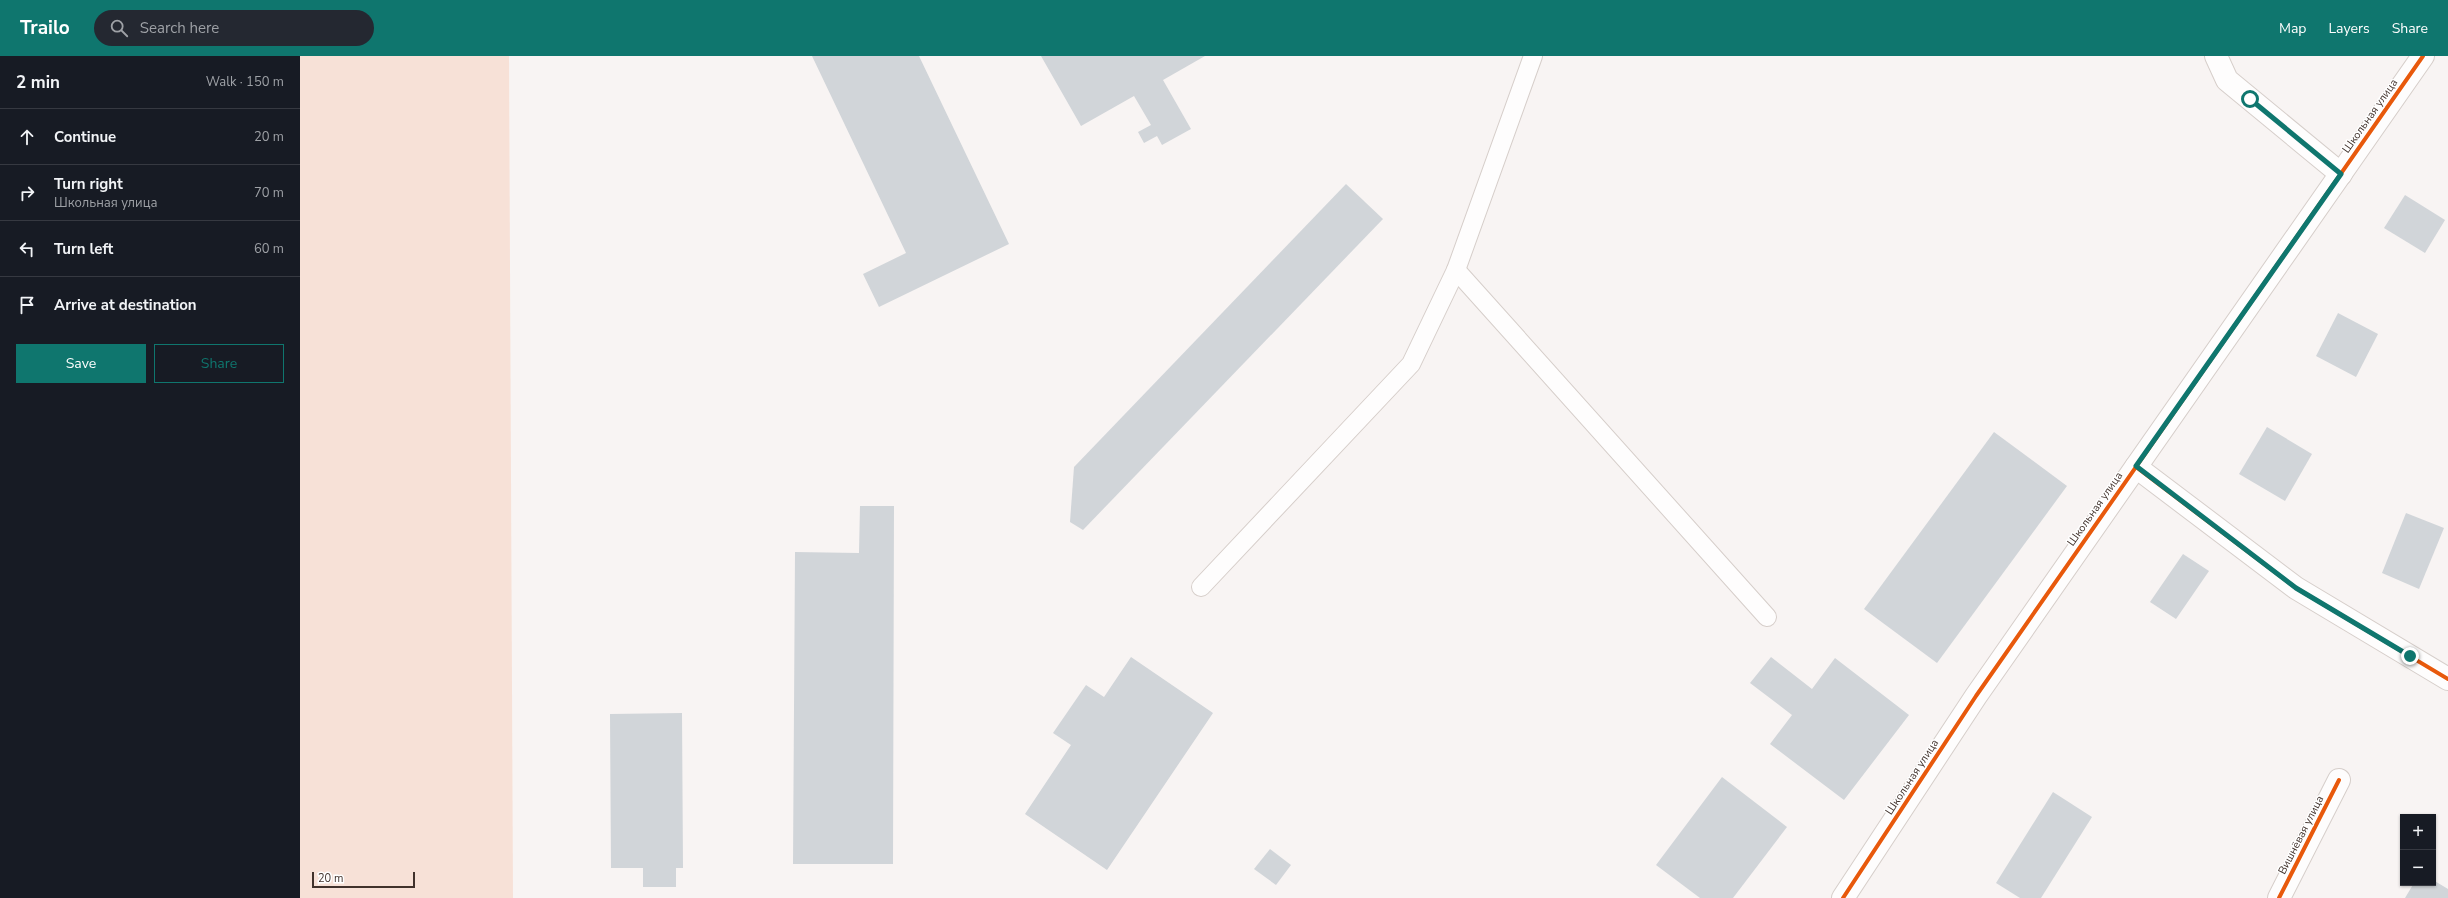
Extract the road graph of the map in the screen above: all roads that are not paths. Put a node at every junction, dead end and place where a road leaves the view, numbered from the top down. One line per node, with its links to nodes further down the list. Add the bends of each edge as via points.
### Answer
1 (1533, 56): 5 (lane)
2 (2216, 56): 4 (street, via 2227,80)
3 (2423, 56): 4 (street, Школьная улица)
4 (2341, 174): 6 (street, Школьная улица)
5 (1456, 270): 7 (lane, via 1411,364); 8 (lane)
6 (2136, 466): 9 (street, via 2296,588); 11 (street, Школьная улица, via 1976,696)
7 (1201, 587)
8 (1767, 617)
9 (2448, 679)
10 (2339, 780): 12 (street, Вишнёвая улица)
11 (1843, 898)
12 (2279, 898)

